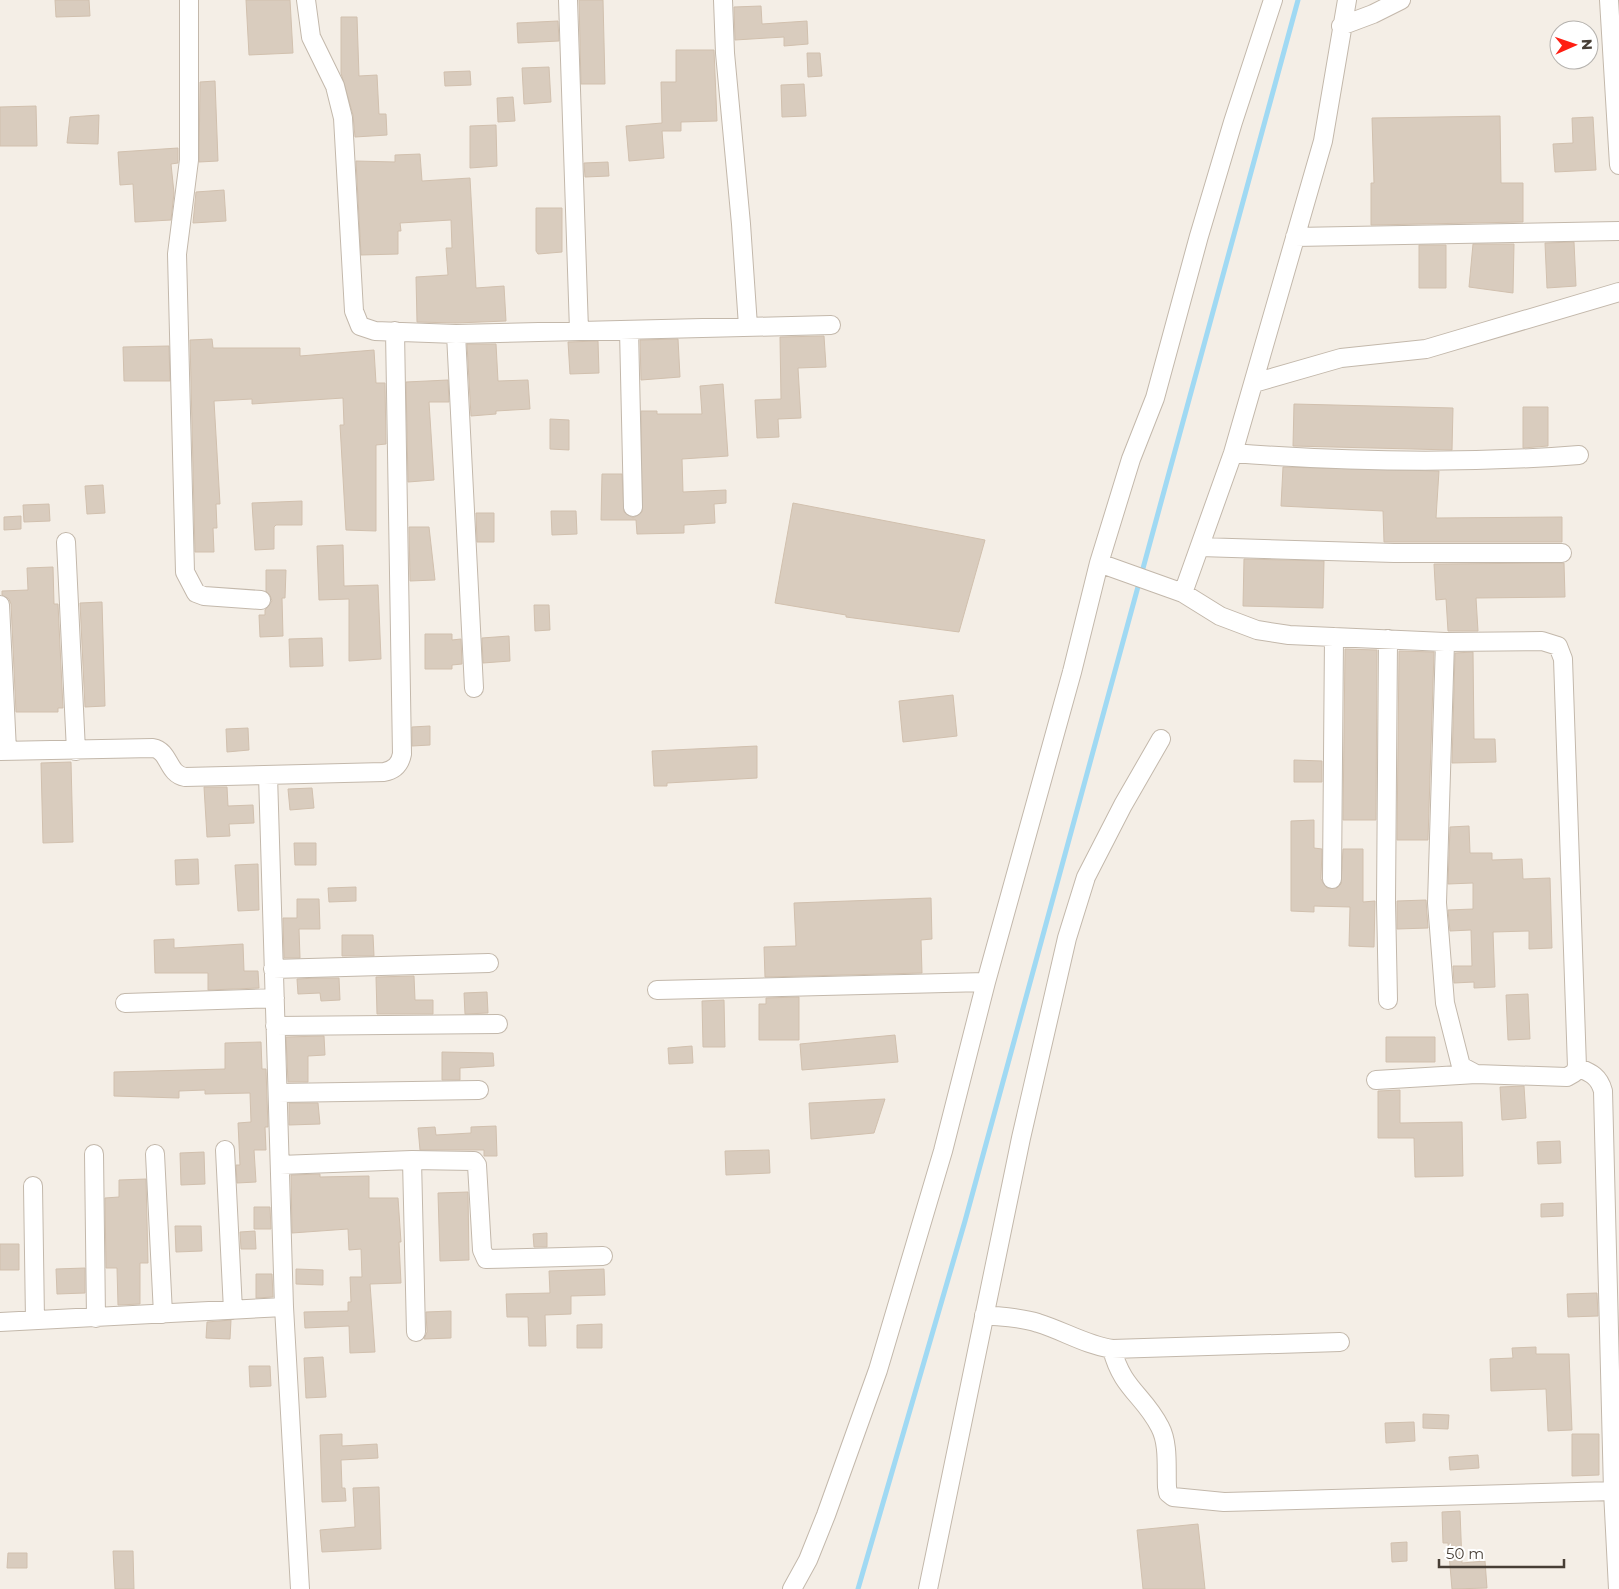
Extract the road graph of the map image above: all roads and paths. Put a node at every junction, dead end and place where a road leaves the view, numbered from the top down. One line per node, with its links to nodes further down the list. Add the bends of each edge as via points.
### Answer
1 (189, 0): 29 (street, via 189,160 177,254 185,572 196,592 204,596)
2 (306, 0): 18 (street, via 311,36 335,86 343,118 354,311 360,326 367,330)
3 (568, 0): 16 (street)
4 (723, 0): 15 (street)
5 (1273, 0): 27 (street, via 1199,236 1155,398 1131,459)
6 (1346, 0): 9 (street)
7 (1401, 0): 9 (street)
8 (1609, 0): 10 (street)
9 (1341, 26): 12 (street, via 1323,141)
10 (1619, 165)
11 (1619, 231): 12 (street)
12 (1295, 238): 20 (street)
13 (1619, 292): 20 (street, via 1426,348 1341,358)
14 (831, 325): 15 (street)
15 (748, 326): 17 (street)
16 (579, 330): 17 (street); 19 (street)
17 (629, 330): 23 (street)
18 (395, 331): 19 (street); 38 (street, via 401,621 400,762 384,772)
19 (456, 334): 34 (street)
20 (1254, 383): 21 (street)
21 (1233, 453): 22 (street, via 1458,462); 25 (street)
22 (1579, 455)
23 (633, 507)
24 (66, 542): 37 (street)
25 (1200, 547): 26 (street, via 1394,553); 28 (street)
26 (1562, 553)
27 (1098, 563): 28 (street); 42 (street, via 1072,672)
28 (1182, 593): 31 (street, via 1220,616 1256,630)
29 (261, 600)
30 (0, 605): 36 (street)
31 (1334, 637): 32 (street); 39 (street)
32 (1388, 640): 33 (street); 45 (street)
33 (1446, 642): 49 (street, via 1542,641 1561,648); 50 (street, via 1437,903 1445,1004 1461,1066)
34 (474, 688)
35 (1161, 739): 64 (street, via 1086,877 1067,938)
36 (3, 751): 37 (street)
37 (76, 751): 38 (street, via 153,748 163,753 179,776)
38 (268, 775): 41 (street)
39 (1332, 879)
40 (489, 963): 41 (street)
41 (273, 969): 44 (street)
42 (986, 982): 43 (street); 73 (street, via 943,1151 878,1370 826,1515)
43 (657, 990)
44 (275, 998): 46 (street); 48 (street)
45 (1388, 1000)
46 (124, 1003)
47 (498, 1024): 48 (street)
48 (276, 1026): 53 (street)
49 (1577, 1066): 50 (street, via 1574,1074 1567,1077); 71 (street, via 1594,1074 1603,1091)
50 (1476, 1074): 51 (street)
51 (1376, 1080)
52 (479, 1090): 53 (street)
53 (278, 1093): 58 (street)
54 (225, 1150): 62 (street)
55 (94, 1154): 65 (street)
56 (155, 1154): 63 (street)
57 (412, 1160): 58 (street); 60 (street, via 476,1162 482,1250 486,1259); 68 (street)
58 (280, 1165): 61 (street)
59 (33, 1186): 66 (street)
60 (603, 1256)
61 (284, 1307): 62 (street); 72 (street)
62 (233, 1310): 63 (street)
63 (163, 1314): 65 (street)
64 (984, 1315): 70 (street, via 1038,1323); 74 (street)
65 (96, 1318): 66 (street)
66 (34, 1320): 67 (street)
67 (0, 1322)
68 (416, 1332)
69 (1340, 1342): 70 (street)
70 (1112, 1349): 71 (street, via 1125,1383 1161,1428 1165,1440 1168,1493 1173,1497 1224,1502)
71 (1613, 1491): 75 (street)
72 (300, 1589)
73 (792, 1589)
74 (928, 1589)
75 (1618, 1589)

